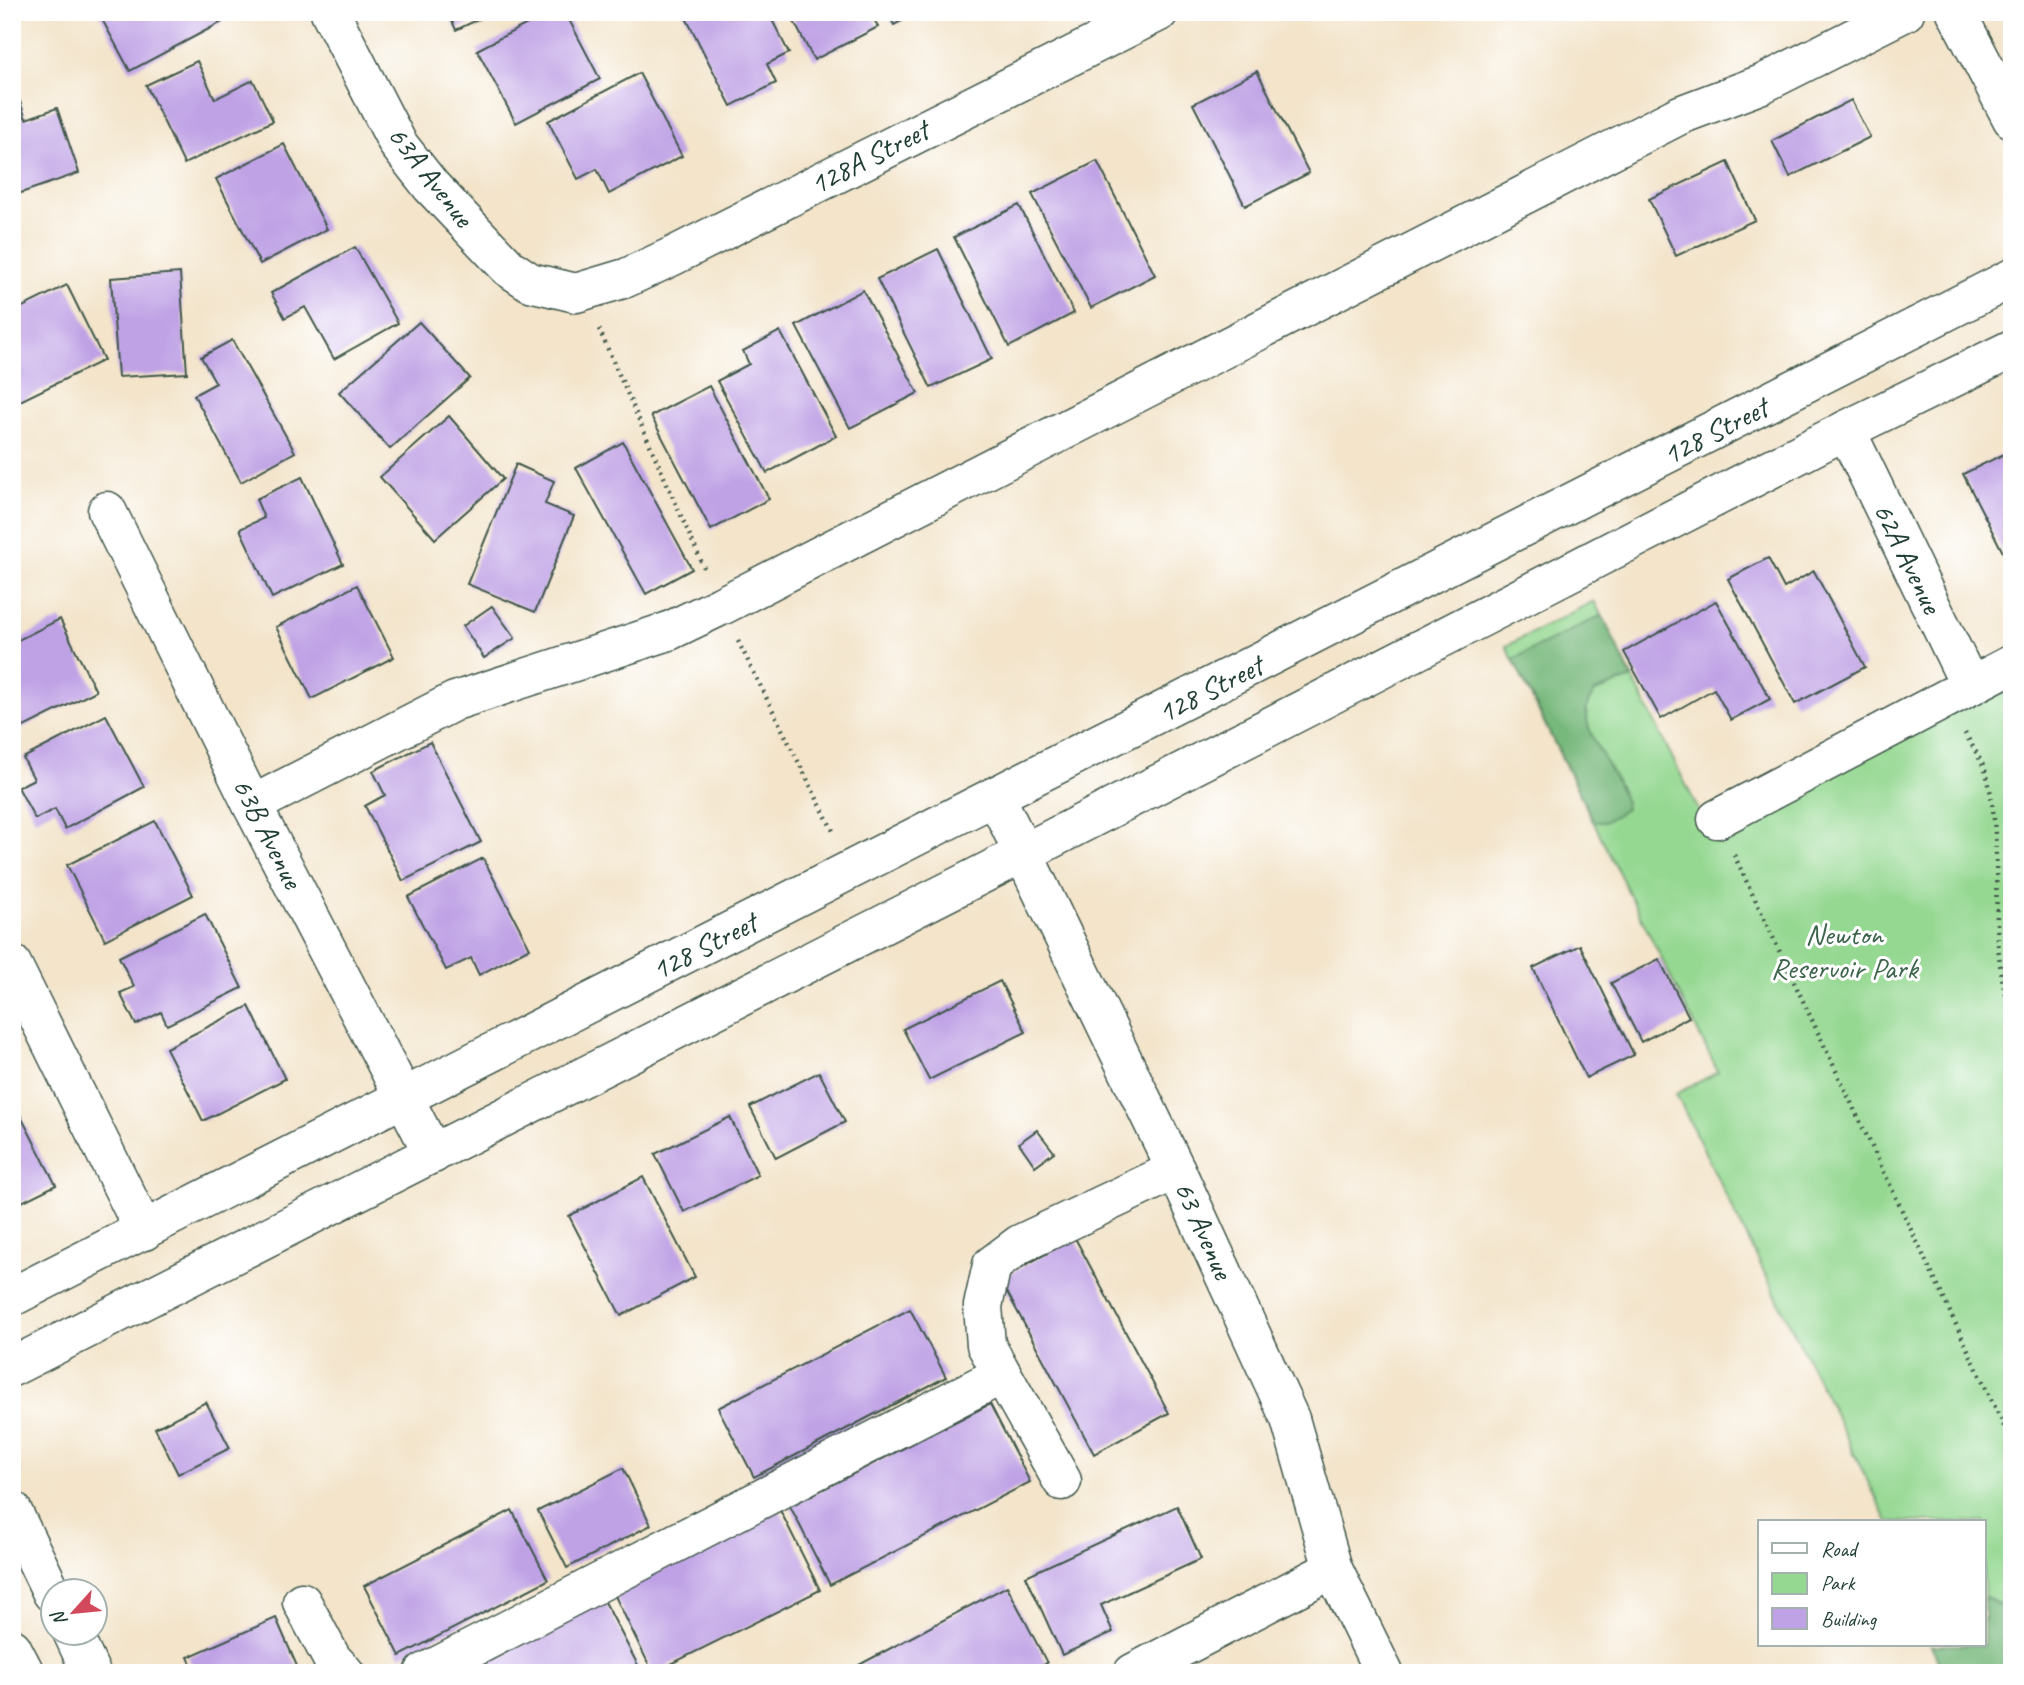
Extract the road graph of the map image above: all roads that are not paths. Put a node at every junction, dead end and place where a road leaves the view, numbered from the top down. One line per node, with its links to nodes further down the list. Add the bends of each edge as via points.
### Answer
1 (330, 12): 7 (main road, 63A Avenue, via 398,144 431,186 509,268 530,282)
2 (1159, 12): 7 (main road, 128A Street, via 673,256 626,278)
3 (1905, 12): 14 (main road, via 1762,84 1680,115 711,611 669,631 456,701)
4 (1956, 12): 5 (main road)
5 (2012, 119)
6 (2012, 278): 13 (main road, 128 Street)
7 (576, 293)
8 (2012, 349): 9 (main road, 128 Street)
9 (1846, 430): 12 (main road, 62A Avenue); 16 (main road, 128 Street)
10 (107, 511): 14 (main road, 63B Avenue)
11 (2012, 664): 12 (main road)
12 (1958, 692): 15 (main road)
13 (996, 797): 16 (main road, 63 Avenue); 18 (main road, 128 Street)
14 (252, 804): 18 (main road, 63B Avenue)
15 (1717, 819)
16 (1024, 853): 19 (main road, 128 Street); 20 (main road, 63 Avenue)
17 (12, 964): 21 (main road)
18 (407, 1097): 19 (main road, 63B Avenue); 21 (main road, 128 Street)
19 (433, 1153): 23 (main road, 128 Street)
20 (1176, 1170): 24 (main road, via 1020,1244 992,1265 984,1306 986,1345); 27 (main road, 63 Avenue, via 1290,1419)
21 (144, 1231): 22 (main road, 128 Street)
22 (12, 1297)
23 (12, 1367)
24 (1001, 1376): 25 (main road); 36 (main road)
25 (1062, 1481)
26 (12, 1510): 28 (main road)
27 (1333, 1569): 32 (main road); 37 (main road, 63 Avenue)
28 (44, 1576)
29 (302, 1602): 35 (main road)
30 (78, 1646): 34 (main road)
31 (12, 1648): 33 (main road)
32 (1148, 1669)
33 (25, 1673)
34 (92, 1673)
35 (345, 1673)
36 (424, 1673)
37 (1384, 1673)

